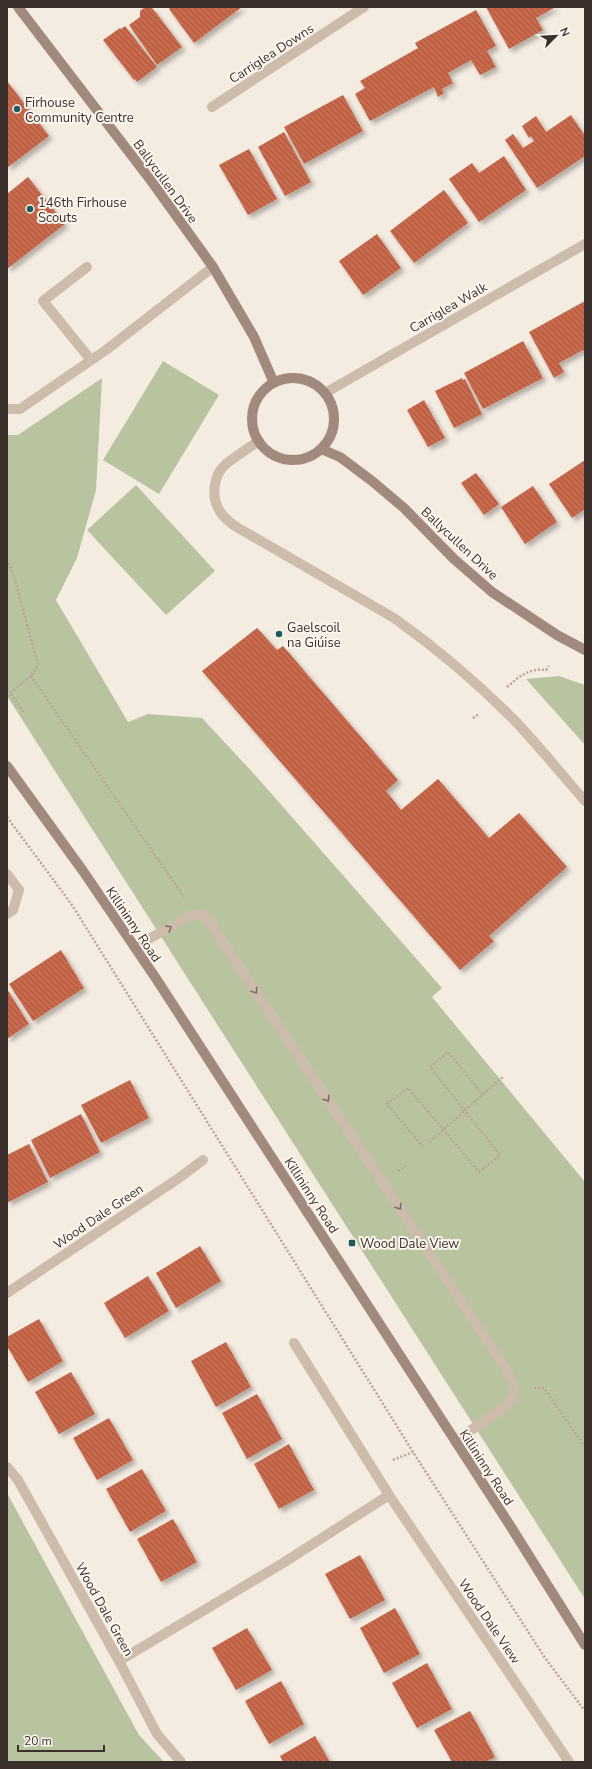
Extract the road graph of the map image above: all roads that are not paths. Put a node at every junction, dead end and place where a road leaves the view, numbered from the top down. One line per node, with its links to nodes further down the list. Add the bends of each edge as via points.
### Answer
1 (18, 7): 6 (street, Ballycullen Drive)
2 (364, 7): 3 (street, Carriglea Downs)
3 (212, 107)
4 (585, 244): 9 (street, Carriglea Walk)
5 (88, 266): 7 (street, via 43,301)
6 (213, 267): 7 (street); 8 (street, Ballycullen Drive, via 254,337)
7 (91, 360): 10 (street, via 20,409)
8 (274, 383): 9 (street, via 287,379 301,379 314,384); 11 (street, via 256,400 252,424)
9 (325, 393): 12 (street, via 334,416 329,440)
10 (7, 409)
11 (259, 441): 12 (street, via 272,455 284,460 310,457); 15 (street, via 224,465 219,473 214,496 220,512 231,524 388,615 468,676 519,726)
12 (321, 449): 13 (street, Ballycullen Drive, via 340,457 372,481 492,592 557,635)
13 (585, 650)
14 (7, 766): 18 (street, Killininny Road)
15 (585, 801)
16 (7, 874): 17 (street, via 19,890 13,910)
17 (7, 914)
18 (135, 947): 22 (street, Killininny Road); 22 (street, one-way to 22, via 191,915 201,914 208,920 506,1369 514,1384 513,1398 504,1408)
19 (203, 1160): 20 (street, Wood Dale Green)
20 (7, 1293)
21 (294, 1343): 24 (street, Wood Dale View)
22 (455, 1441): 25 (street, Killininny Road)
23 (7, 1467): 26 (street, Wood Dale Green, via 18,1480)
24 (389, 1494): 26 (street, via 283,1562); 28 (street, Wood Dale View)
25 (585, 1645)
26 (119, 1661): 27 (street, Wood Dale Green, via 157,1734)
27 (181, 1762)
28 (569, 1762)

